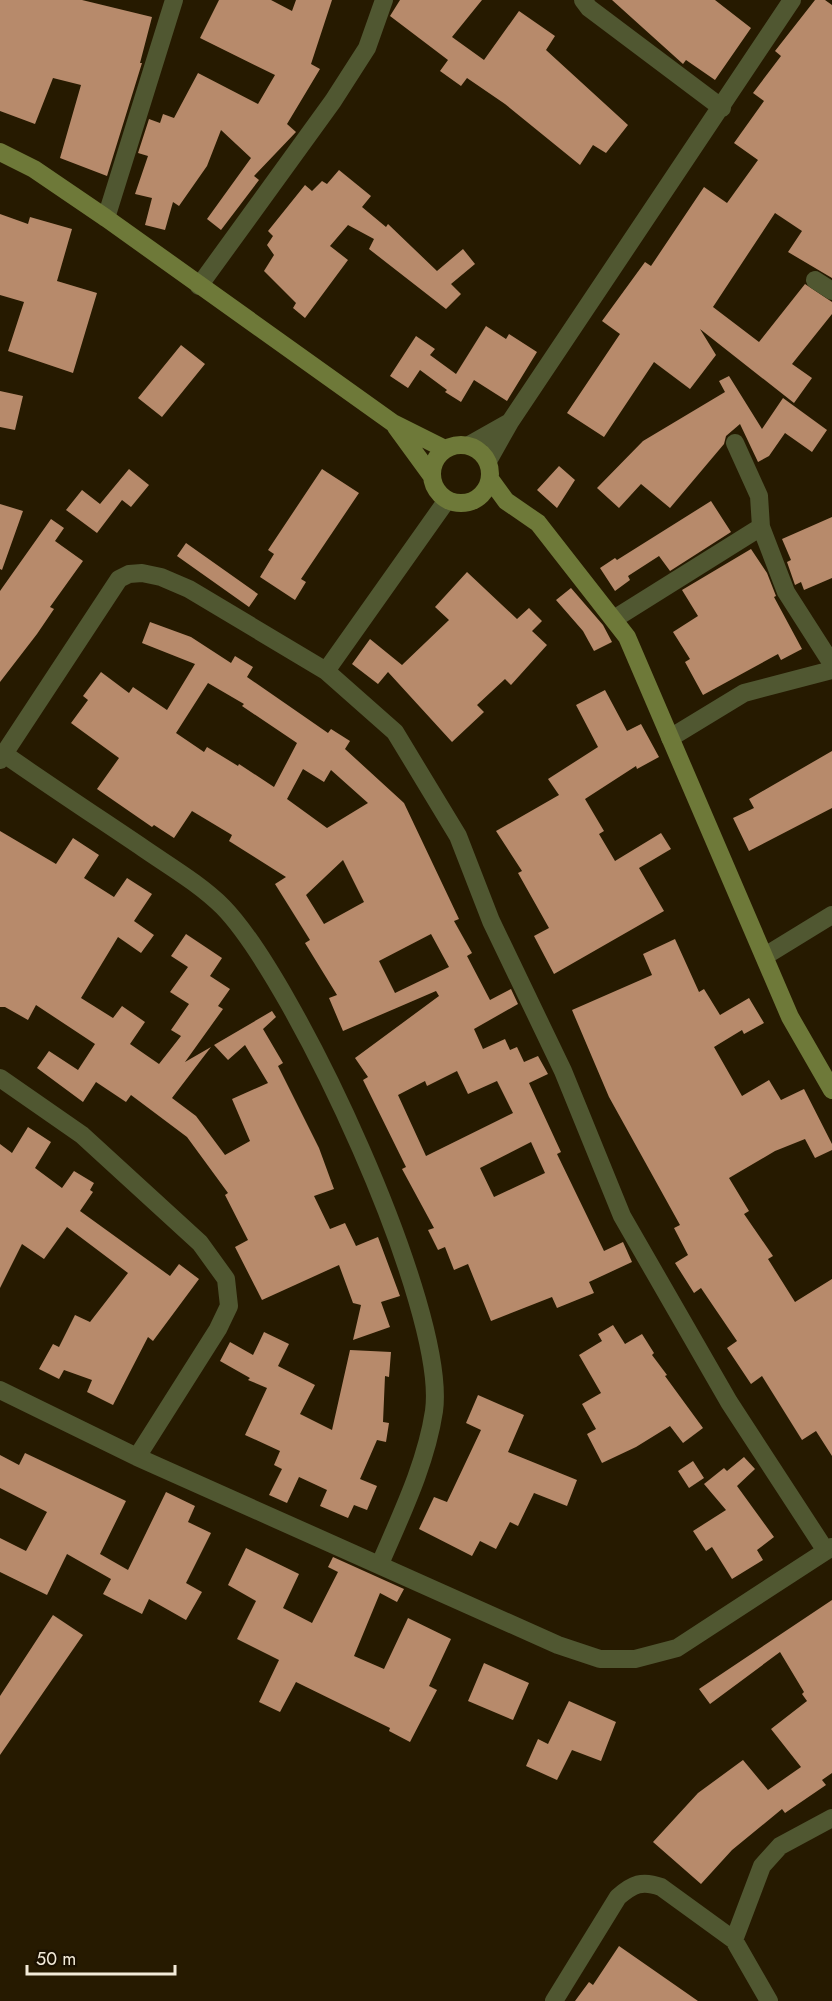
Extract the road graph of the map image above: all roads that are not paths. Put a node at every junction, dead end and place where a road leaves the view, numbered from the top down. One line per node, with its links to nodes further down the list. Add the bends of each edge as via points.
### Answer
1 (174, 0): 7 (street)
2 (384, 0): 9 (street, via 367,48 339,92)
3 (584, 0): 5 (street, via 589,8)
4 (792, 0): 5 (street)
5 (722, 108): 11 (street)
6 (0, 152): 7 (street, via 34,169)
7 (106, 218): 9 (street)
8 (815, 280): 10 (street)
9 (198, 286): 12 (street)
10 (832, 291)
11 (510, 422): 14 (street); 16 (street)
12 (393, 423): 15 (street); 17 (street)
13 (735, 443): 21 (street, via 759,496)
14 (469, 445): 15 (street); 16 (street, via 480,451)
15 (445, 449): 17 (street, via 437,456)
16 (489, 470): 18 (street); 20 (street)
17 (431, 475): 19 (street, via 433,485)
18 (479, 497): 19 (street, via 458,503); 20 (street)
19 (447, 500): 25 (street)
20 (506, 501): 22 (street, via 538,523)
21 (761, 527): 22 (street); 23 (street, via 786,591)
22 (614, 619): 26 (street, via 627,637)
23 (832, 664)
24 (832, 670): 26 (street, via 744,693)
25 (326, 671): 27 (street, via 189,589 161,577 129,574 118,579); 34 (street, via 395,732 458,836 491,921 563,1071 622,1216 729,1402)
26 (670, 738): 29 (street)
27 (2, 757): 35 (street, via 180,874 222,907 260,956 294,1014 361,1148 414,1288 431,1360 434,1409 415,1483)
28 (832, 915): 29 (street)
29 (765, 956): 31 (street, via 790,1017)
30 (0, 1078): 33 (street, via 82,1135 201,1243 226,1279 229,1306 218,1329)
31 (832, 1090)
32 (0, 1390): 33 (street)
33 (137, 1457): 35 (street)
34 (829, 1549): 35 (street, via 677,1648 635,1659 600,1659 558,1645)
35 (380, 1564)
36 (832, 1818): 37 (street, via 780,1846 762,1866)
37 (734, 1940): 38 (street, via 661,1887 647,1882 631,1885 618,1897); 39 (street)
38 (554, 2001)
39 (769, 2001)

